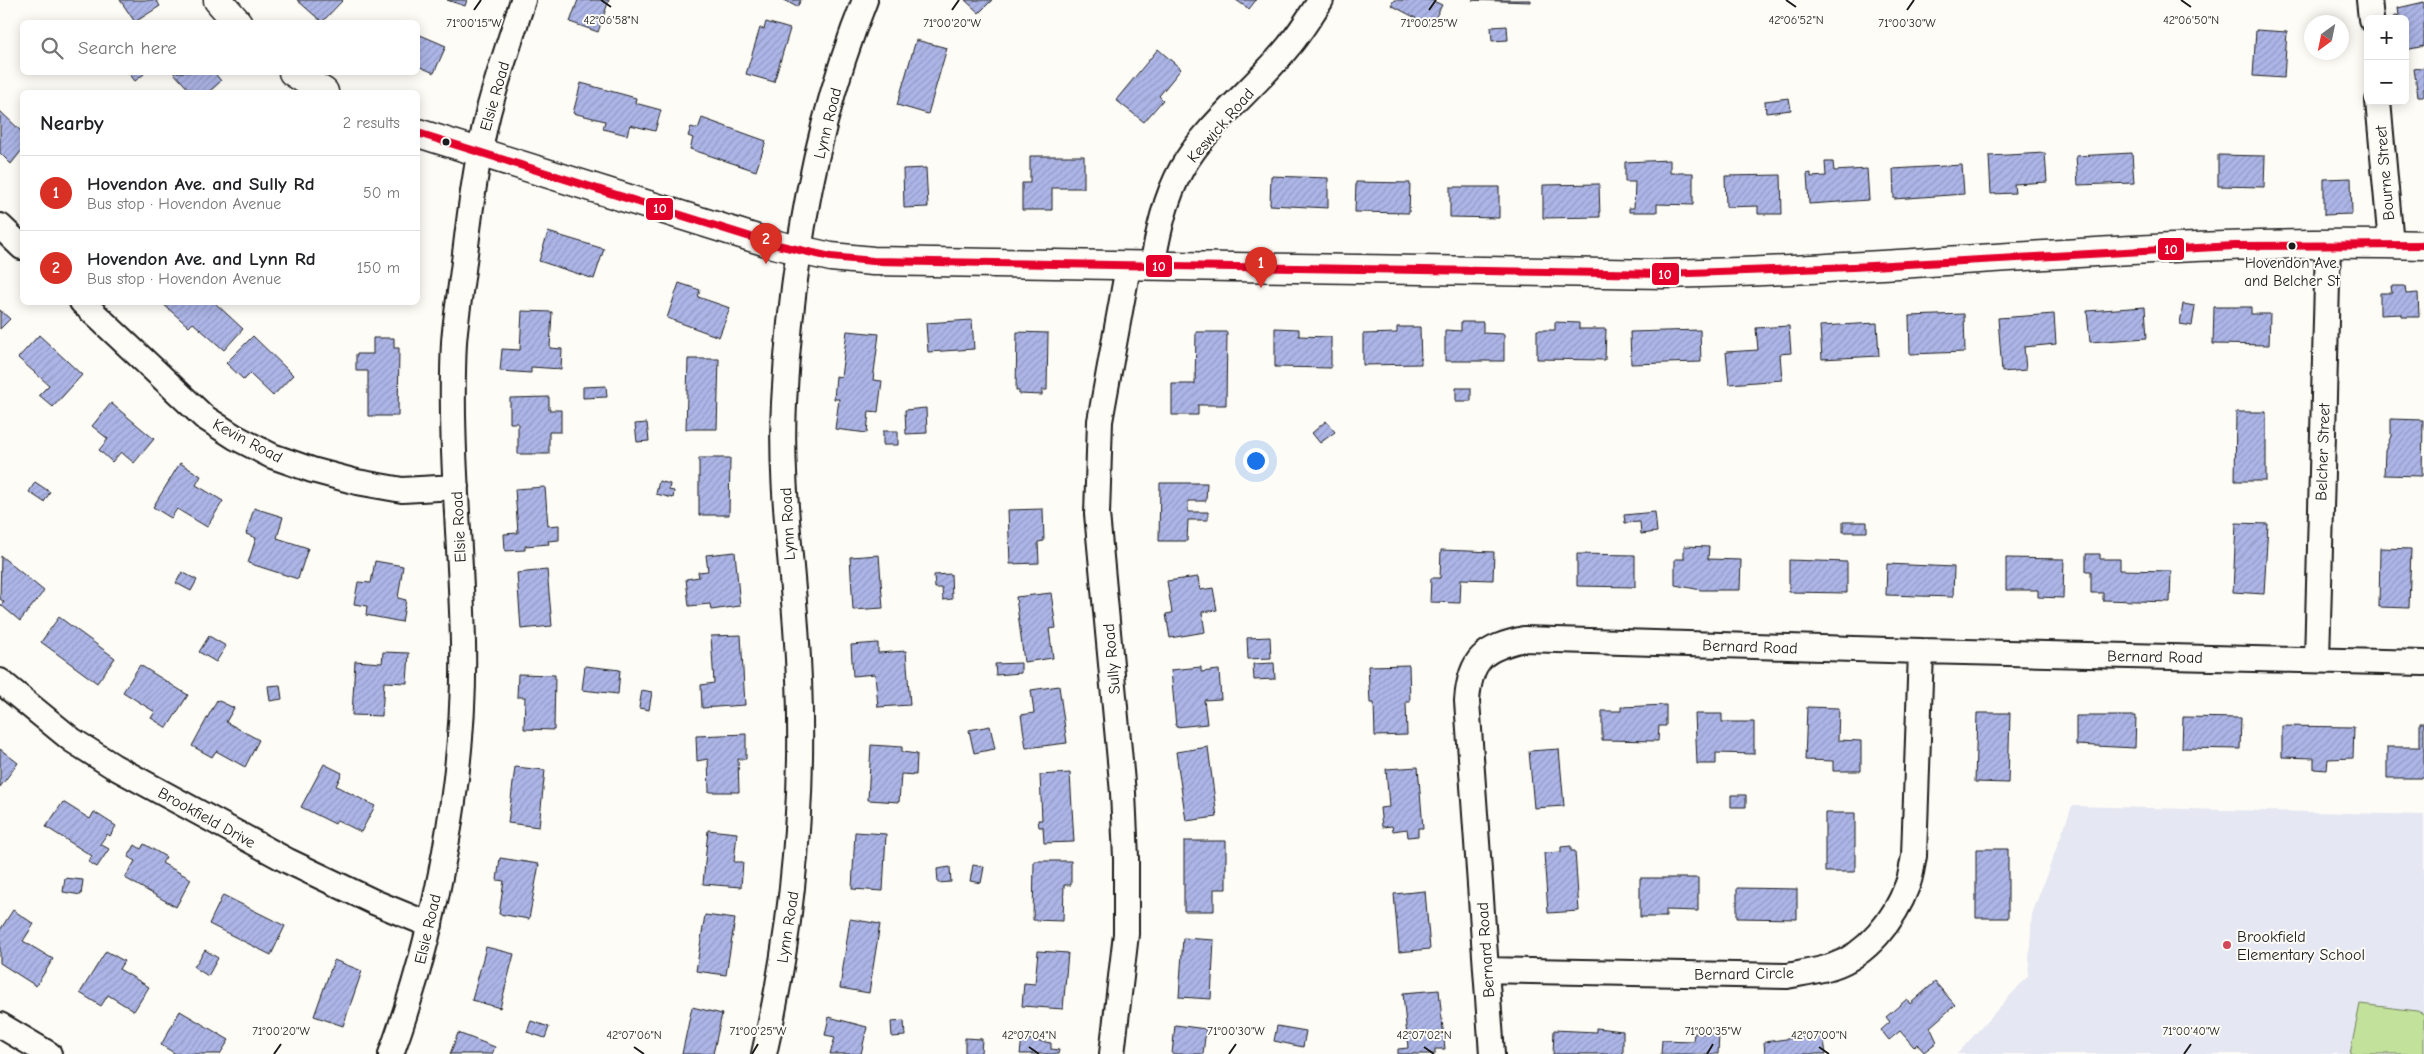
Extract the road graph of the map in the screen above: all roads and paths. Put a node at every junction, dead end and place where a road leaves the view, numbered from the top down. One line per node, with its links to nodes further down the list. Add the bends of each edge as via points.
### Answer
1 (218, 0): 7 (street)
2 (523, 0): 12 (street, Elsie Road)
3 (865, 0): 18 (street, Lynn Road, via 837,80)
4 (1321, 0): 19 (street, Keswick Road, via 1289,47 1201,142 1182,168 1157,235)
5 (2369, 0): 6 (street)
6 (2371, 15)
7 (235, 20)
8 (298, 75): 9 (street)
9 (321, 90)
10 (2378, 105): 14 (street, Bourne Street)
11 (420, 134): 12 (street)
12 (479, 153): 18 (street, via 696,222); 21 (street, Elsie Road, via 454,340)
13 (0, 226): 15 (street)
14 (2391, 244): 16 (street); 17 (street)
15 (20, 245)
16 (2328, 245): 19 (street, via 2053,254 1761,272 1643,274); 23 (street, Belcher Street)
17 (2424, 245)
18 (798, 250): 19 (street, via 873,262); 31 (street, Lynn Road, via 784,423 787,535 796,628 800,726 798,817 793,897)
19 (1140, 267): 32 (street, Sully Road, via 1100,421 1097,472 1097,514 1126,858 1126,934)
20 (85, 305): 21 (street, Kevin Road, via 204,417 272,456 357,482 402,490)
21 (456, 488): 26 (street, Elsie Road, via 463,645 461,723 450,823)
22 (1920, 651): 23 (street, Bernard Road); 27 (street, Bernard Circle, via 1917,806 1908,885 1894,913 1877,936 1856,954 1833,966 1787,976); 27 (street, Bernard Road, via 1524,639 1498,645 1485,654 1468,679 1467,701)
23 (2317, 660): 24 (street, Bernard Road)
24 (2424, 663)
25 (0, 681): 26 (street, Brookfield Drive, via 72,740 113,766 288,861)
26 (430, 925): 30 (street, Elsie Road)
27 (1486, 970): 33 (street, Bernard Road)
28 (0, 1025): 29 (street)
29 (49, 1054)
30 (391, 1054)
31 (764, 1054)
32 (1112, 1054)
33 (1492, 1054)

